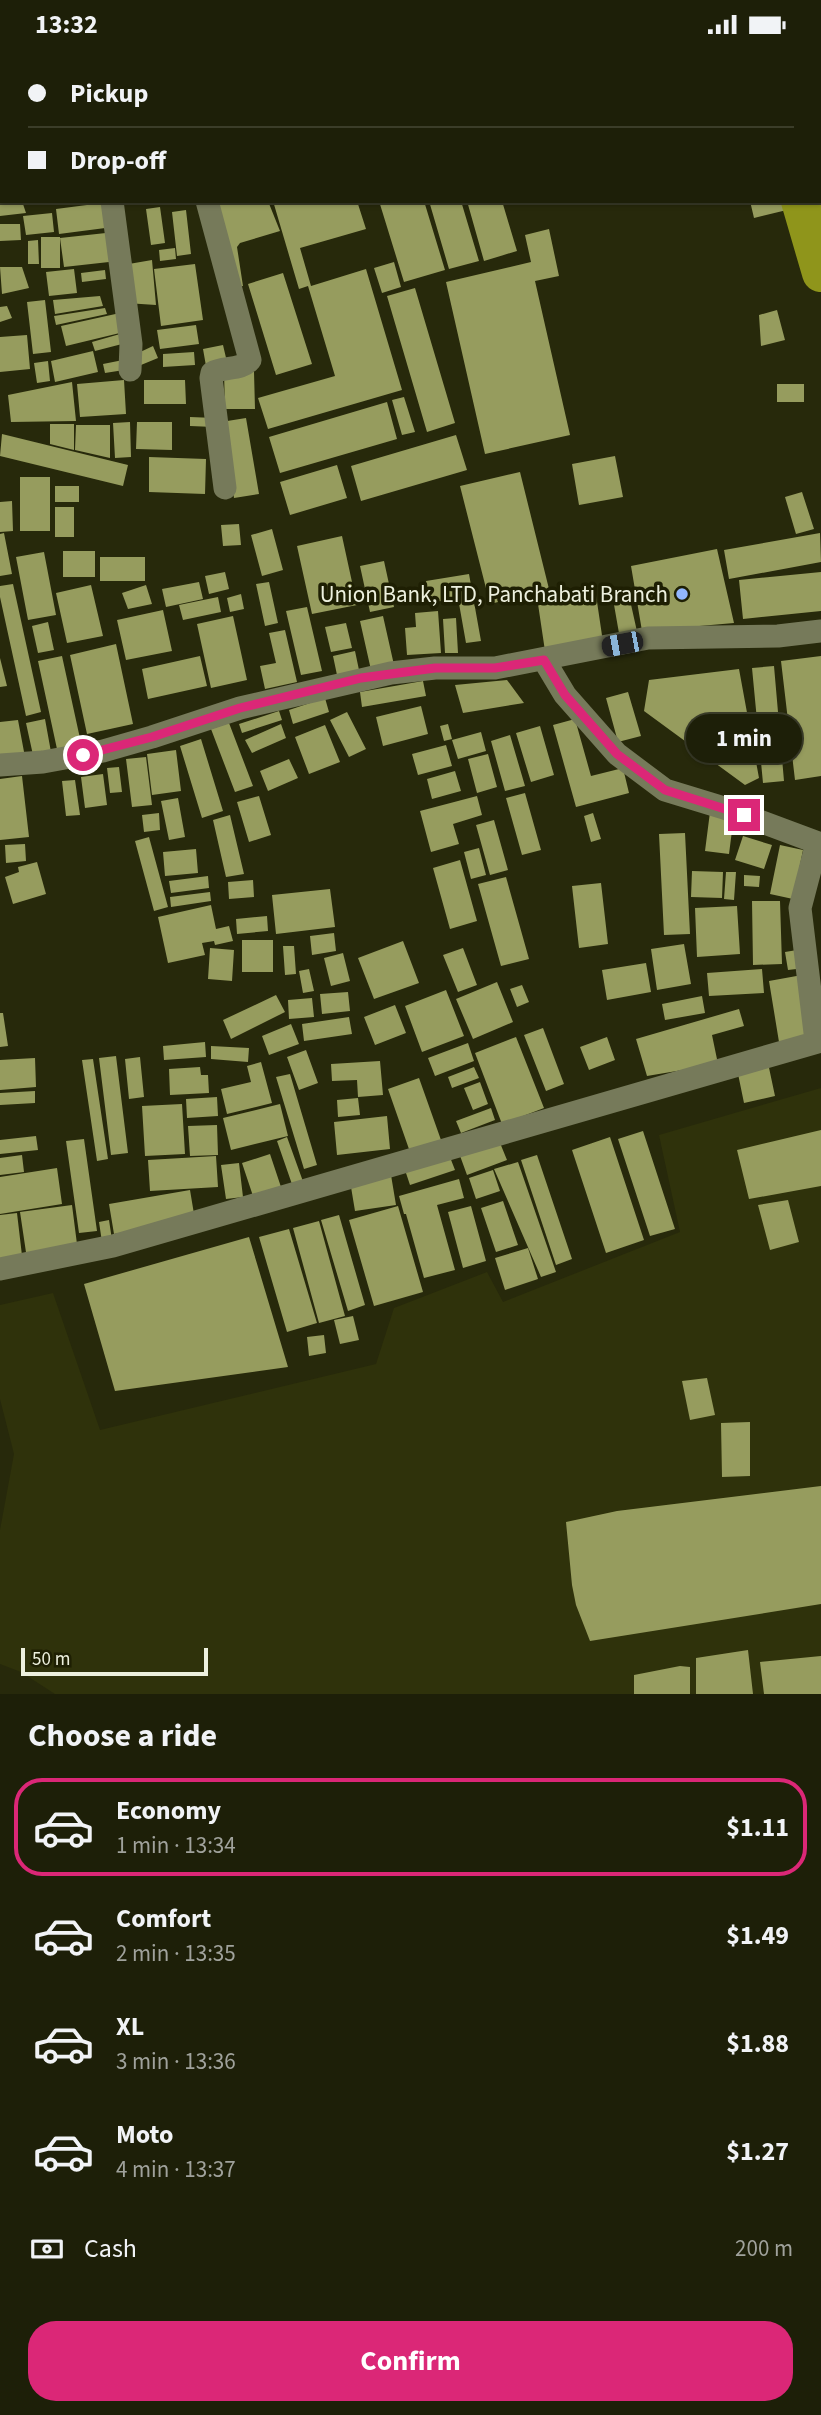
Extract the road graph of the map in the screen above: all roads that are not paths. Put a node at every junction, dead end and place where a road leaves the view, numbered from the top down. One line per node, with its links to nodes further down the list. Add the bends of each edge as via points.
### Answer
1 (111, 203): 5 (street, via 131,344)
2 (208, 203): 6 (street, via 250,360 212,373)
3 (801, 203): 4 (highway)
4 (821, 273)
5 (130, 370)
6 (225, 488)
7 (821, 631): 8 (street, via 648,638)
8 (544, 660): 9 (street, via 361,678 240,708 103,751); 10 (street, via 565,695 617,754 665,790)
9 (0, 765)
10 (819, 844): 11 (street, via 800,908)
11 (819, 1041): 12 (street, via 113,1246)
12 (0, 1269)

